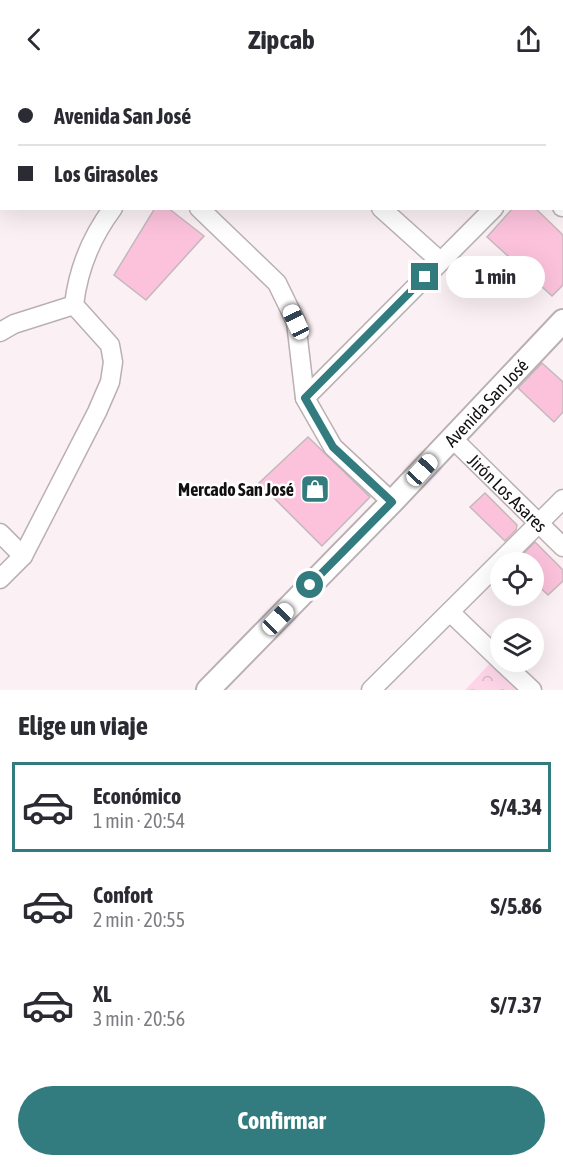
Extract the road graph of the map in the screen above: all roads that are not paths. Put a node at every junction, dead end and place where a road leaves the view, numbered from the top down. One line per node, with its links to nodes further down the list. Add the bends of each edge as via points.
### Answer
1 (112, 210): 6 (street, via 89,250 76,285)
2 (201, 210): 9 (street, via 277,283 296,322)
3 (383, 210): 5 (street)
4 (492, 210): 5 (street)
5 (440, 261): 9 (street)
6 (74, 305): 8 (street); 16 (street, via 110,345 110,382)
7 (563, 321): 10 (street, Avenida San José)
8 (0, 332)
9 (305, 398): 12 (street, via 333,447)
10 (452, 438): 12 (street, Avenida San José); 13 (street, Jirón Los Asares)
11 (563, 499): 13 (street)
12 (392, 502): 21 (street, Avenida San José)
13 (538, 523): 15 (street, Jirón Los Asares); 18 (street)
14 (0, 533): 16 (street)
15 (563, 547)
16 (22, 556): 17 (street)
17 (0, 579)
18 (450, 612): 19 (street); 22 (street)
19 (490, 650)
20 (513, 672): 23 (street)
21 (212, 689)
22 (371, 690)
23 (532, 690)

